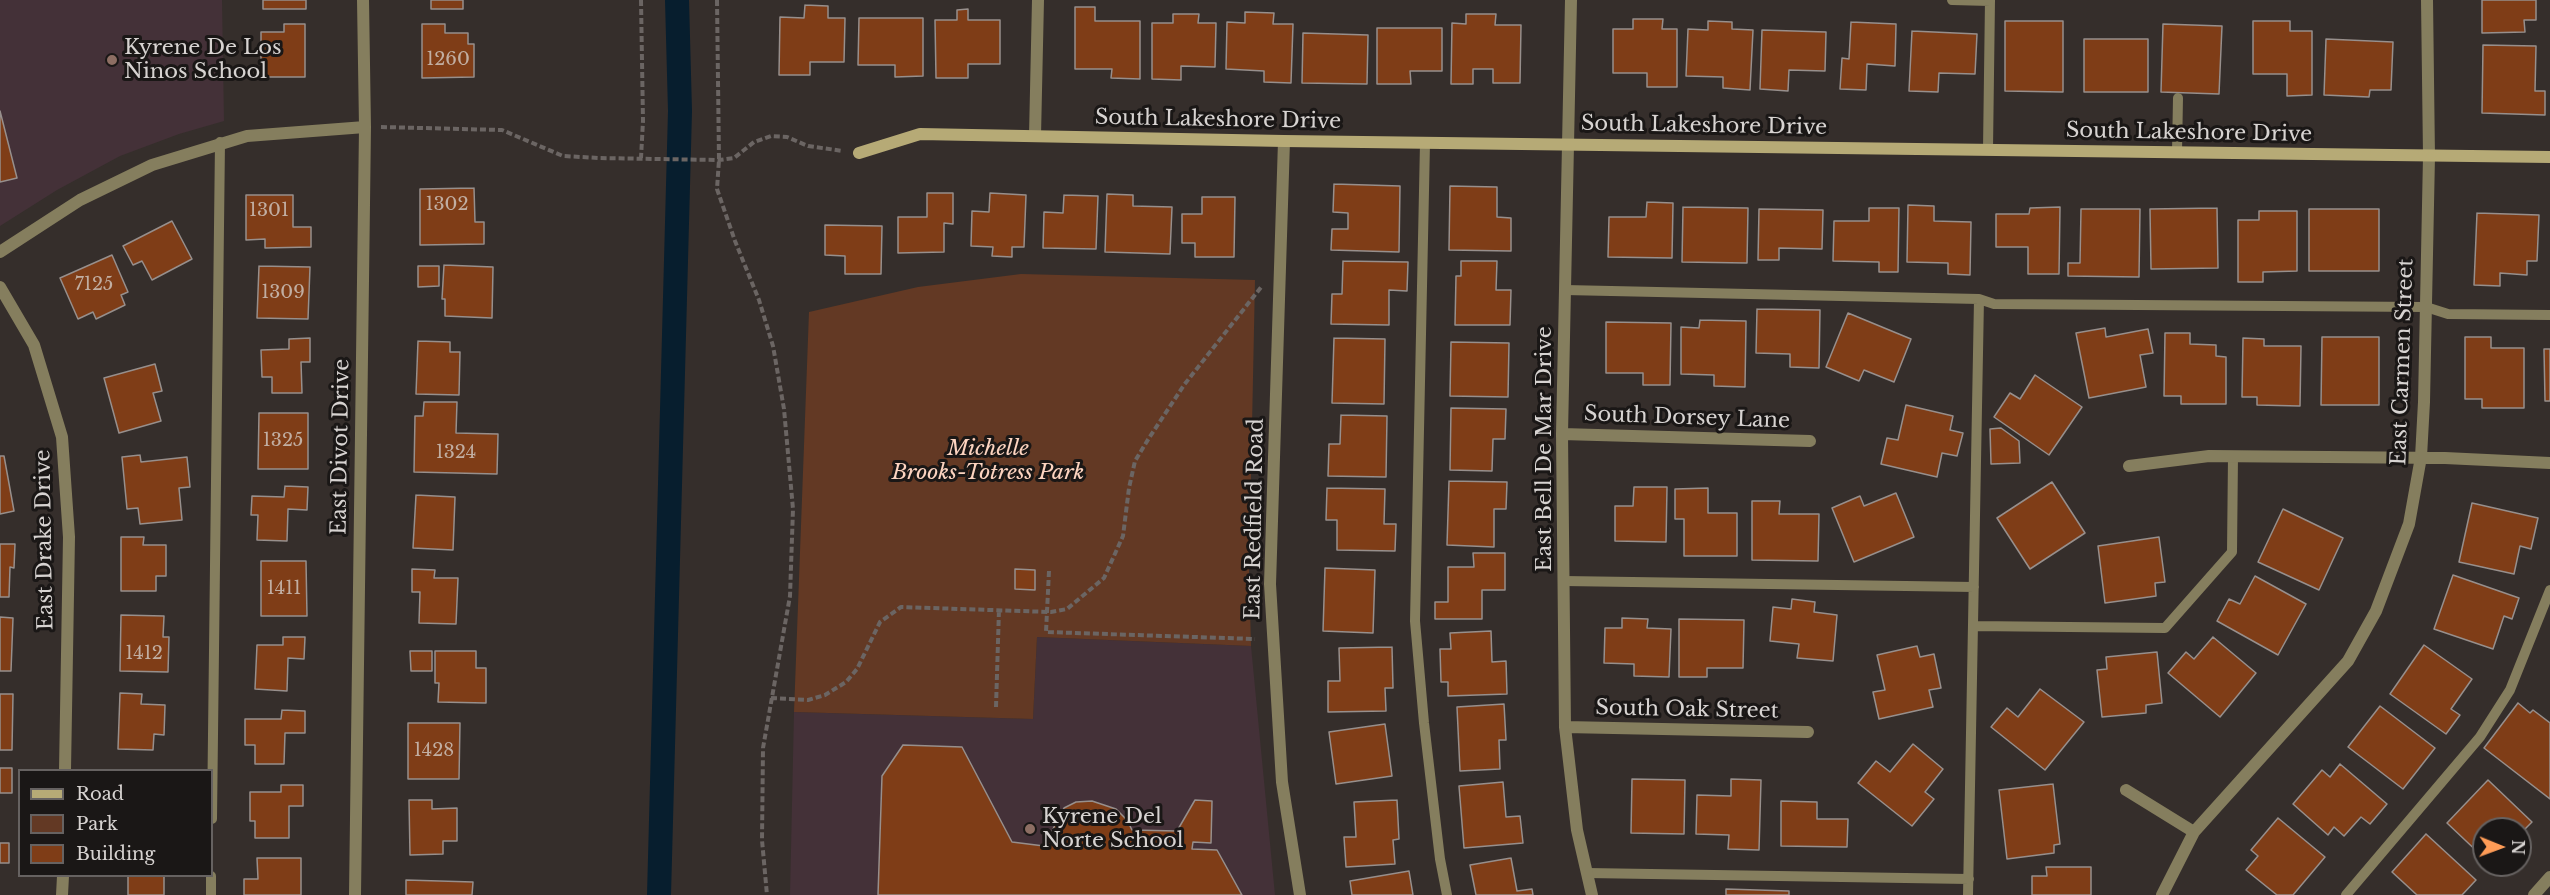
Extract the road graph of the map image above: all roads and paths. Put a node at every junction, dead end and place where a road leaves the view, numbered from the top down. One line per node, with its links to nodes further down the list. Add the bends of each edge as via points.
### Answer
1 (363, 0): 10 (street, East Divot Drive)
2 (641, 0): 21 (path)
3 (717, 0): 22 (path)
4 (1038, 0): 11 (street)
5 (1571, 0): 15 (street, East Bell De Mar Drive)
6 (1952, 0): 7 (lane)
7 (1990, 0): 16 (lane)
8 (2427, 0): 19 (street, East Carmen Street)
9 (2178, 98): 17 (lane)
10 (365, 127): 13 (street, via 247,136); 21 (path, via 502,130 563,156); 59 (street, East Divot Drive)
11 (1035, 136): 12 (street, South Lakeshore Drive); 18 (street, South Lakeshore Drive, via 920,134)
12 (1284, 141): 14 (street, South Lakeshore Drive); 61 (street, East Redfield Road, via 1270,584 1282,782)
13 (220, 142): 23 (street, via 152,165 80,200); 49 (lane)
14 (1425, 142): 15 (street, South Lakeshore Drive); 62 (lane, via 1415,621)
15 (1567, 143): 16 (street, South Lakeshore Drive); 26 (street, East Bell De Mar Drive)
16 (1988, 149): 17 (street, South Lakeshore Drive)
17 (2177, 152): 19 (street, South Lakeshore Drive)
18 (859, 153): 22 (path, via 771,136 753,142 734,158)
19 (2429, 156): 20 (street, South Lakeshore Drive); 28 (street, East Carmen Street)
20 (2550, 157)
21 (641, 158): 22 (path)
22 (719, 160): 44 (path, via 717,189 759,300 773,346 784,408 793,509 790,596)
23 (0, 252)
24 (1263, 285): 41 (path, via 1184,385 1135,461 1124,536 1104,578 1067,609)
25 (0, 287): 48 (street, East Drake Drive, via 34,345 62,437 69,537)
26 (1565, 290): 27 (lane); 30 (street, East Bell De Mar Drive)
27 (1979, 299): 28 (lane, via 1994,304); 38 (lane)
28 (2426, 307): 29 (lane, via 2448,314); 33 (street, East Carmen Street)
29 (2550, 315)
30 (1562, 434): 31 (street, South Dorsey Lane); 37 (street, East Bell De Mar Drive)
31 (1810, 441)
32 (2233, 456): 33 (street); 35 (street); 42 (lane, via 2232,552 2165,628)
33 (2421, 457): 34 (street); 51 (street, East Carmen Street, via 2406,533 2376,611 2348,661)
34 (2550, 463)
35 (2129, 466)
36 (1049, 571): 41 (path)
37 (1564, 581): 38 (lane); 46 (street, East Bell De Mar Drive)
38 (1974, 587): 42 (lane)
39 (2550, 590): 66 (lane, via 2510,690 2480,737)
40 (999, 609): 41 (path); 44 (path, via 901,607 880,622 857,669 846,682 808,700); 45 (path)
41 (1047, 612): 43 (path, via 1046,632)
42 (1973, 626): 56 (lane)
43 (1255, 639)
44 (771, 698): 60 (path, via 763,748 762,840)
45 (996, 707)
46 (1565, 727): 47 (street, South Oak Street); 52 (street, East Bell De Mar Drive, via 1577,830)
47 (1808, 732)
48 (65, 769)
49 (213, 769)
50 (2126, 790): 51 (street)
51 (2194, 832): 65 (street, East Carmen Street)
52 (1587, 873): 56 (lane); 63 (street, East Bell De Mar Drive)
53 (63, 877): 57 (street)
54 (211, 877): 58 (lane)
55 (2550, 877): 67 (street)
56 (1969, 879): 64 (lane)
57 (62, 895)
58 (211, 895)
59 (355, 895)
60 (767, 895)
61 (1300, 895)
62 (1447, 895)
63 (1592, 895)
64 (1968, 895)
65 (2162, 895)
66 (2346, 895)
67 (2534, 895)

